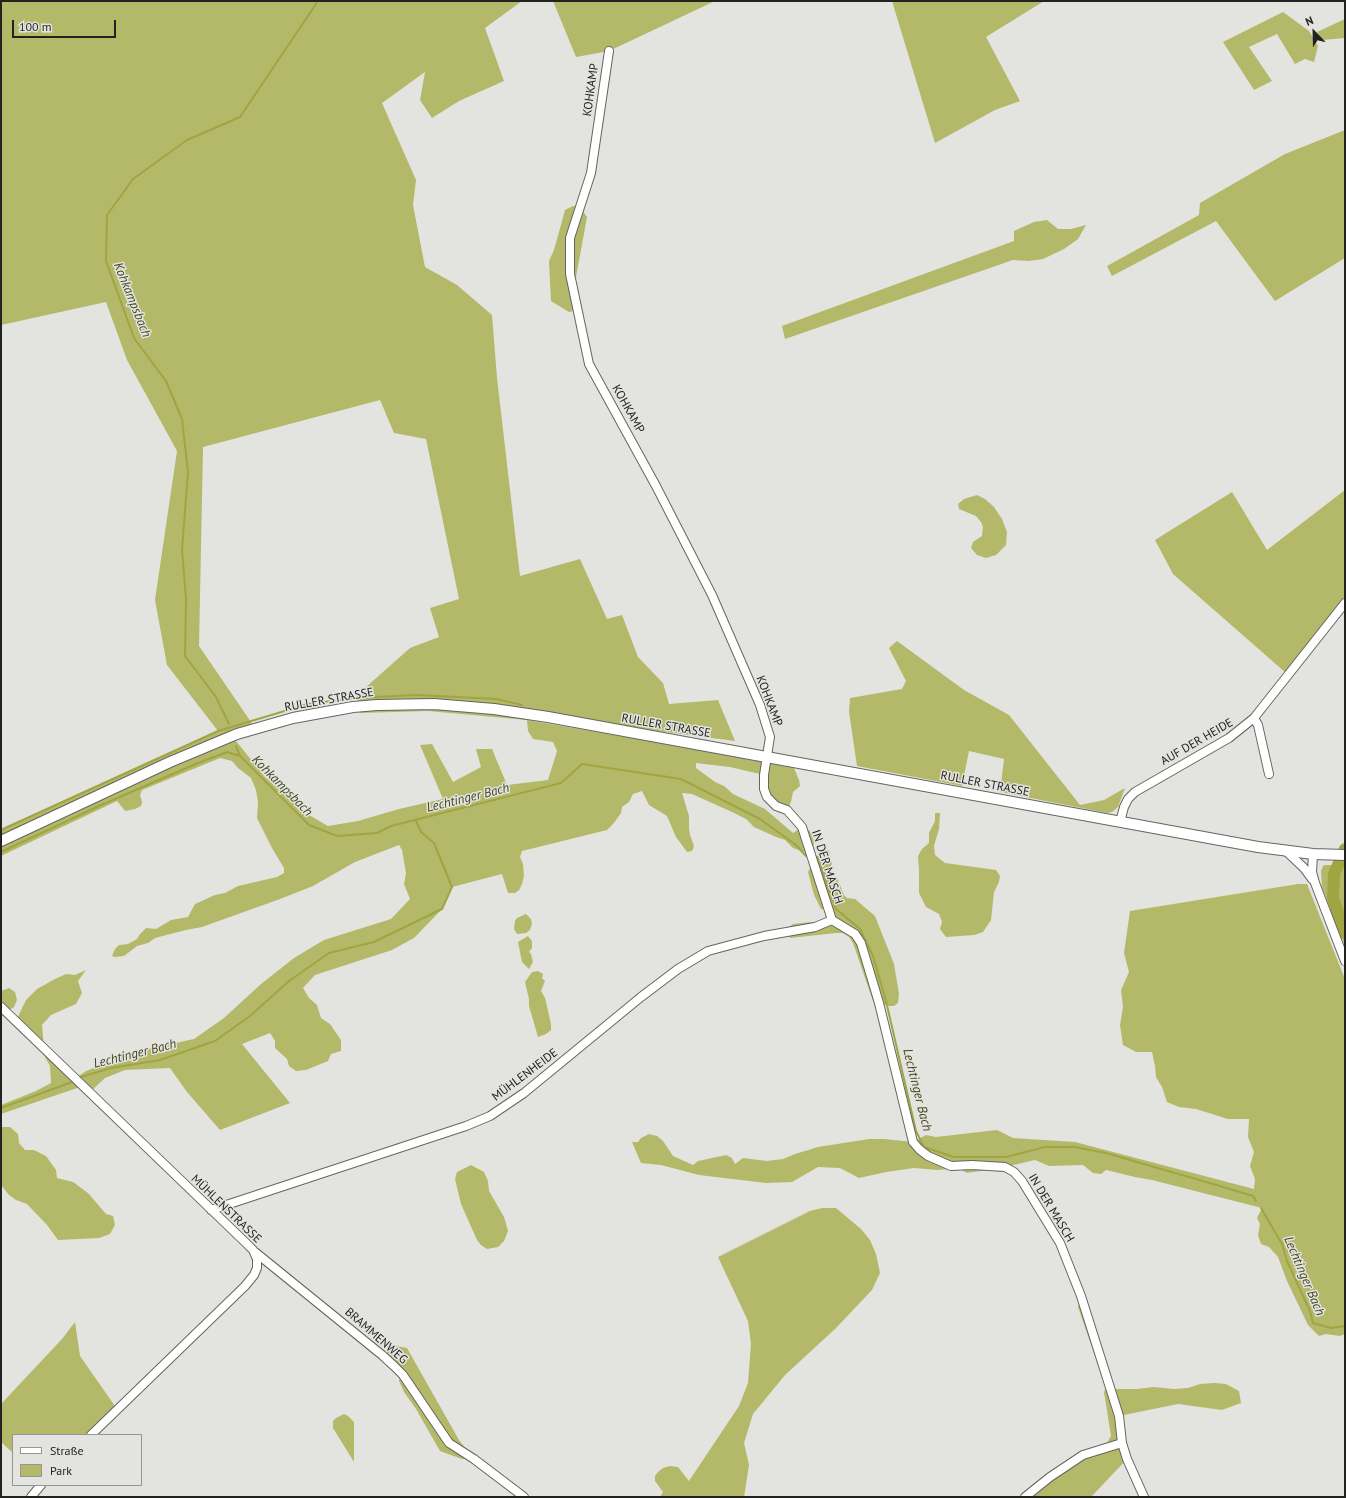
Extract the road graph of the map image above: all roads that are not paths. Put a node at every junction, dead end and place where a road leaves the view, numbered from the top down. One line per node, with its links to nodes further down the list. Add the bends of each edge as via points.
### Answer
1 (609, 51): 4 (street, KOHKAMP, via 591,174 570,238 570,274 589,364 712,595 767,724 770,736)
2 (1345, 603): 3 (street, AUF DER HEIDE)
3 (1254, 718): 5 (street); 6 (street, AUF DER HEIDE, via 1229,738 1135,792 1128,799)
4 (767, 756): 6 (main road, RULLER STRASSE); 7 (main road, RULLER STRASSE, via 494,709 434,704 353,707 293,718 237,734 170,762); 12 (street, IN DER MASCH, via 764,789 767,797 776,806 787,810 802,827)
5 (1270, 774)
6 (1120, 822): 8 (main road, RULLER STRASSE)
7 (1, 841)
8 (1286, 851): 9 (main road, RULLER STRASSE); 11 (street)
9 (1313, 854): 10 (main road, RULLER STRASSE); 11 (street, via 1312,872)
10 (1341, 855)
11 (1315, 883): 13 (street)
12 (832, 920): 15 (street, MÜHLENHEIDE, via 815,927 764,936 708,951 641,997 524,1093 490,1116); 18 (street, IN DER MASCH, via 855,934 861,943 879,1003 913,1142 928,1156 950,1166 1005,1167 1014,1172 1060,1243 1081,1296 1119,1416)
13 (1345, 961)
14 (1, 1007): 15 (street, MÜHLENSTRASSE)
15 (210, 1210): 16 (street, MÜHLENSTRASSE)
16 (253, 1250): 17 (street, MÜHLENSTRASSE, via 258,1259 257,1268 245,1286); 21 (street, BRAMMENWEG, via 394,1366 403,1375 449,1443)
17 (92, 1434)
18 (1122, 1443): 22 (street, via 1083,1455); 23 (street, IN DER MASCH)
19 (40, 1486): 20 (street)
20 (31, 1497)
21 (524, 1497)
22 (1025, 1497)
23 (1144, 1497)

